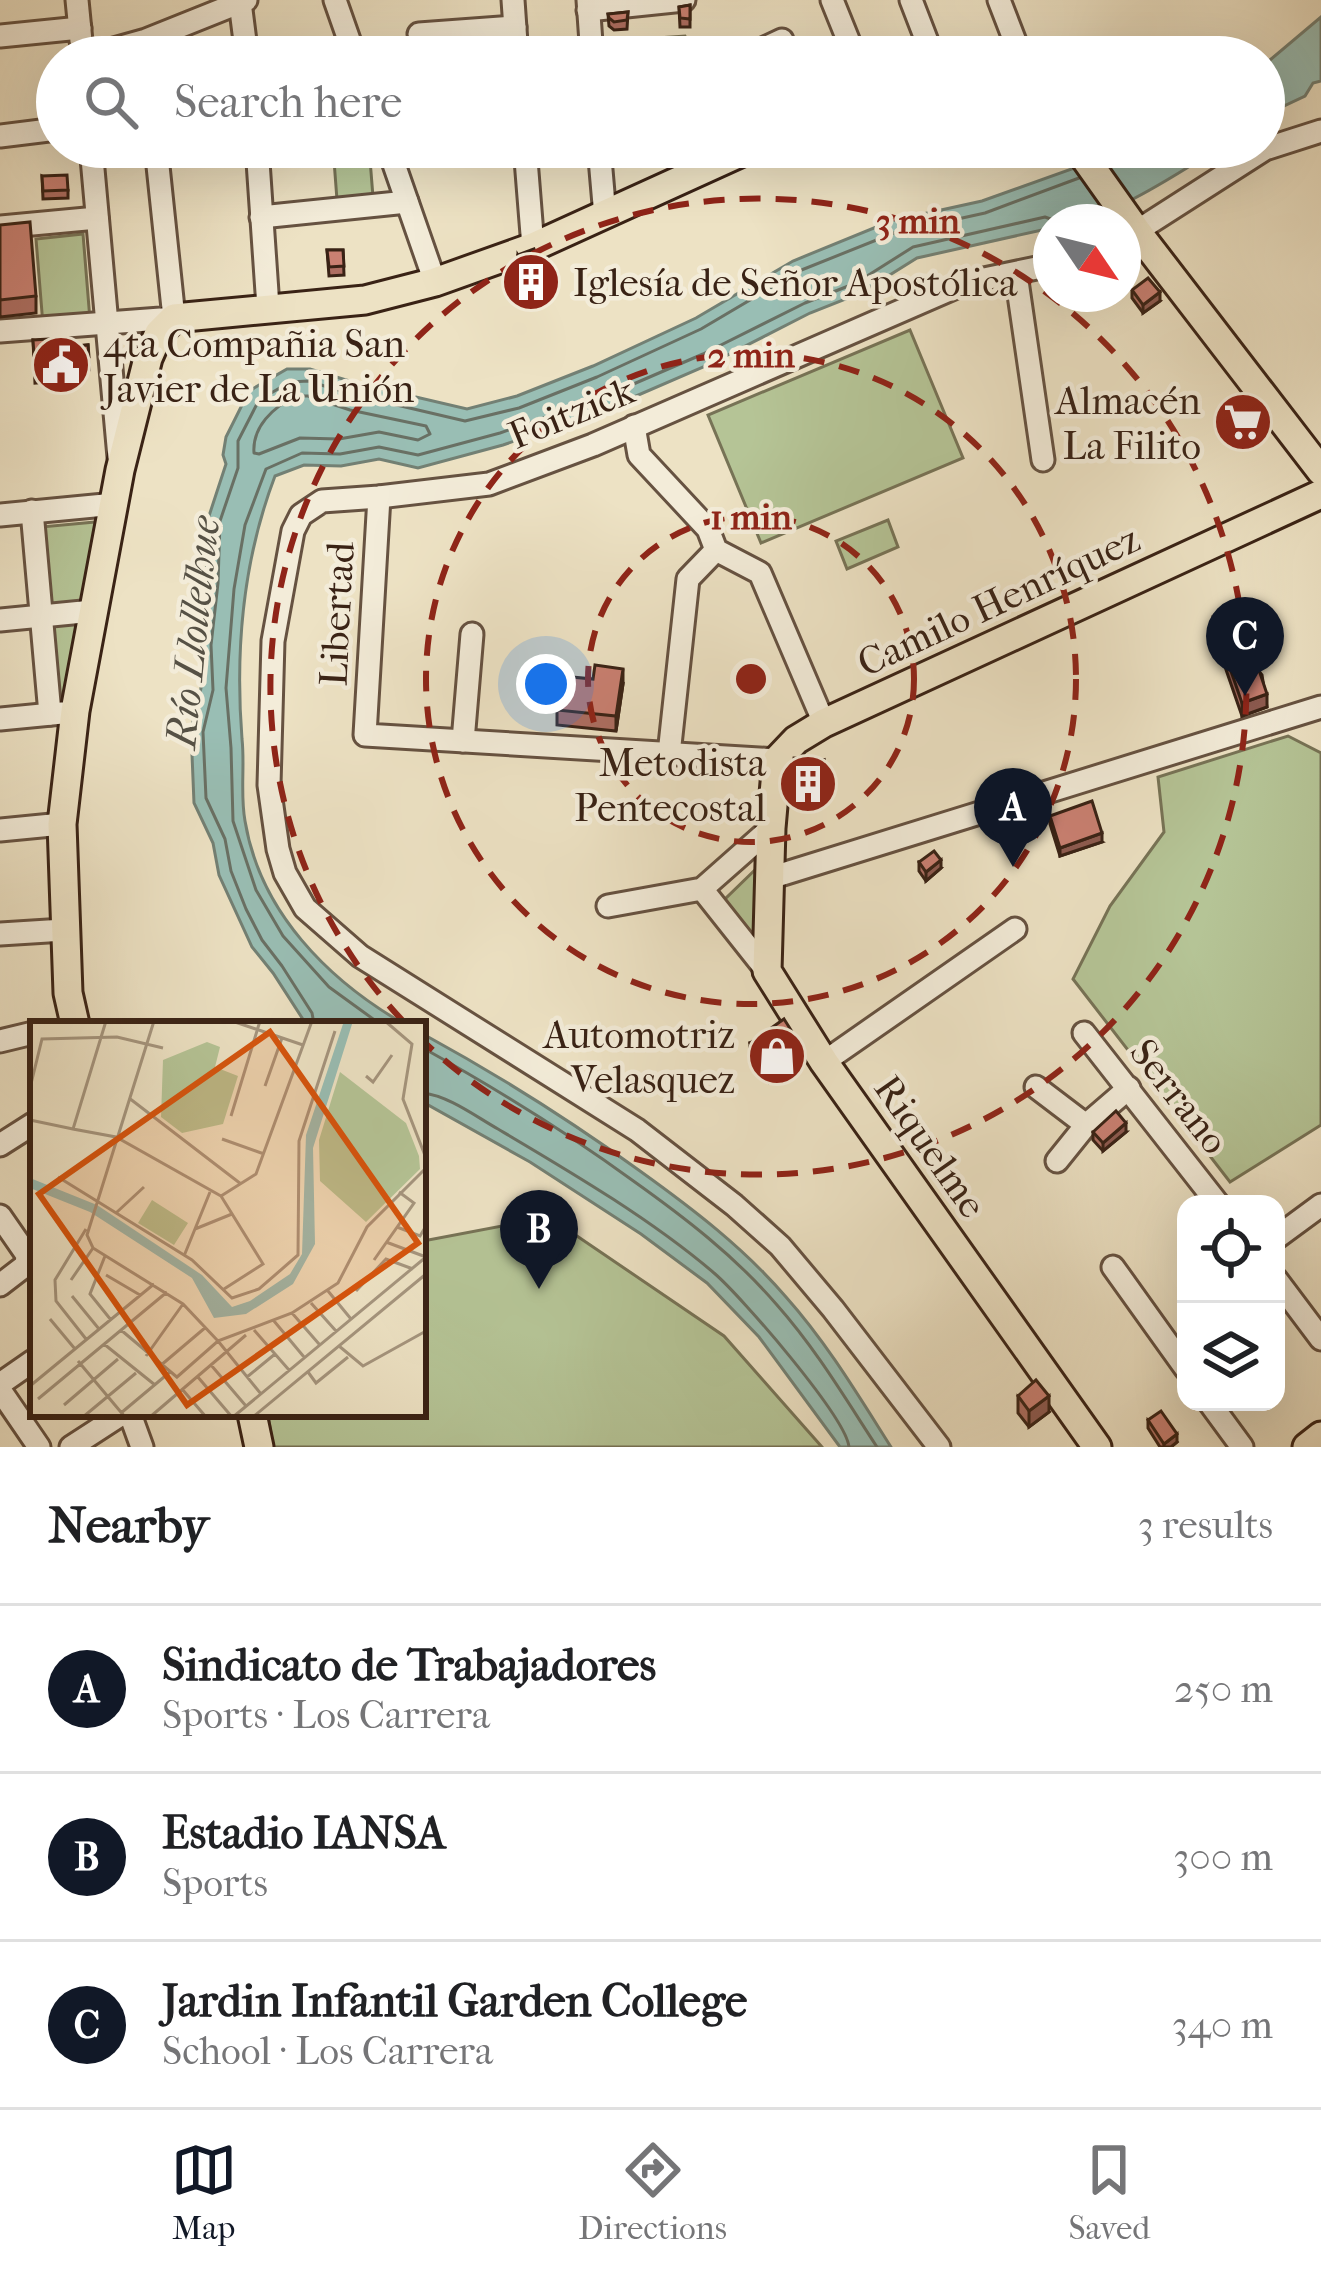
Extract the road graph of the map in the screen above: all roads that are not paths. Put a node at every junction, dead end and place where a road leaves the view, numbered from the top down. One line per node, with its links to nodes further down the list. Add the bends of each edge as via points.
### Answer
1 (77, 0): 12 (street)
2 (335, 0): 18 (street)
3 (513, 0): 11 (street)
4 (684, 0): 9 (street)
5 (832, 0): 21 (street)
6 (911, 0): 22 (street)
7 (999, 0): 23 (street)
8 (243, 1): 10 (street); 17 (street)
9 (588, 5): 20 (street)
10 (186, 11): 16 (street)
11 (515, 27): 13 (street); 19 (street)
12 (80, 28): 14 (street); 15 (street)
13 (419, 34)
14 (0, 36)
15 (81, 36)
16 (160, 36)
17 (246, 36)
18 (348, 36)
19 (516, 36)
20 (590, 36)
21 (847, 36)
22 (925, 36)
23 (1013, 36)
24 (1321, 131): 27 (street)
25 (36, 132): 26 (street)
26 (0, 136)
27 (1285, 143)
28 (93, 168): 41 (street)
29 (158, 168): 50 (street)
30 (258, 168): 40 (street)
31 (395, 168): 37 (street)
32 (527, 168): 45 (street)
33 (601, 168): 39 (street)
34 (708, 168): 39 (main road)
35 (1090, 168): 38 (main road)
36 (1235, 168): 43 (street)
37 (407, 202): 40 (street); 48 (street)
38 (1113, 204)
39 (604, 216): 45 (main road)
40 (261, 217): 49 (street)
41 (97, 218): 42 (street); 51 (street)
42 (0, 227)
43 (1141, 227)
44 (1141, 244): 56 (main road)
45 (533, 247): 48 (main road)
46 (1033, 270): 47 (street, Foitzick)
47 (1016, 274): 53 (street, Foitzick, via 965,283); 54 (street)
48 (435, 282): 49 (main road, via 365,300)
49 (268, 307): 50 (main road)
50 (174, 318): 51 (street); 55 (main road, via 148,358)
51 (107, 323): 52 (street); 55 (street)
52 (0, 331)
53 (634, 426): 58 (street, Foitzick, via 488,484); 62 (street, via 639,455 708,529)
54 (1043, 460)
55 (120, 470): 59 (main road)
56 (1321, 471)
57 (1321, 494): 70 (main road, Camilo Henríquez)
58 (379, 497): 71 (street, Libertad, via 365,735); 116 (street, Foitzick, via 307,509 293,531 273,641 269,785 285,873 305,908 360,956 637,1130 734,1205 781,1246)
59 (115, 504): 60 (street); 63 (main road)
60 (32, 512): 61 (street); 64 (street)
61 (0, 514)
62 (716, 550): 70 (street, via 760,573); 72 (street, via 688,579)
63 (93, 611): 64 (street); 68 (main road)
64 (41, 616): 65 (street); 68 (street)
65 (0, 620)
66 (472, 634): 71 (street)
67 (1321, 707): 77 (street)
68 (63, 713): 69 (street); 74 (main road)
69 (0, 719)
70 (824, 723): 73 (main road, Camilo Henríquez)
71 (464, 741): 72 (street)
72 (669, 754): 73 (street)
73 (778, 760): 75 (main road)
74 (62, 824): 76 (street); 81 (main road)
75 (771, 828): 77 (main road); 78 (street)
76 (0, 830)
77 (770, 878): 83 (main road)
78 (702, 890): 79 (street); 83 (street, Riquelme)
79 (608, 906)
80 (1015, 929): 88 (street)
81 (64, 930): 82 (street); 84 (main road)
82 (0, 934)
83 (767, 971): 88 (main road, Riquelme)
84 (72, 1021)
85 (1084, 1033): 90 (street, Serrano)
86 (30, 1034): 87 (street)
87 (0, 1041)
88 (824, 1062): 117 (main road, Riquelme)
89 (1036, 1088): 91 (street)
90 (1129, 1088): 91 (street); 95 (street, Serrano)
91 (1086, 1125): 94 (street)
92 (30, 1126): 93 (street)
93 (0, 1145)
94 (1057, 1161)
95 (1211, 1195)
96 (1321, 1205): 98 (street)
97 (0, 1216): 99 (street)
98 (1285, 1231)
99 (26, 1235): 101 (street, via 26,1264)
100 (1113, 1267): 104 (street)
101 (0, 1285)
102 (1285, 1291): 103 (street)
103 (1321, 1339)
104 (1177, 1356)
105 (30, 1363): 106 (street)
106 (0, 1387): 112 (street)
107 (1216, 1411): 118 (street)
108 (121, 1417): 113 (street)
109 (127, 1417): 114 (street)
110 (253, 1417): 115 (main road)
111 (1321, 1436): 119 (main road)
112 (39, 1447)
113 (71, 1447)
114 (142, 1447)
115 (259, 1447)
116 (939, 1447)
117 (1097, 1447)
118 (1242, 1447)
119 (1307, 1447)

